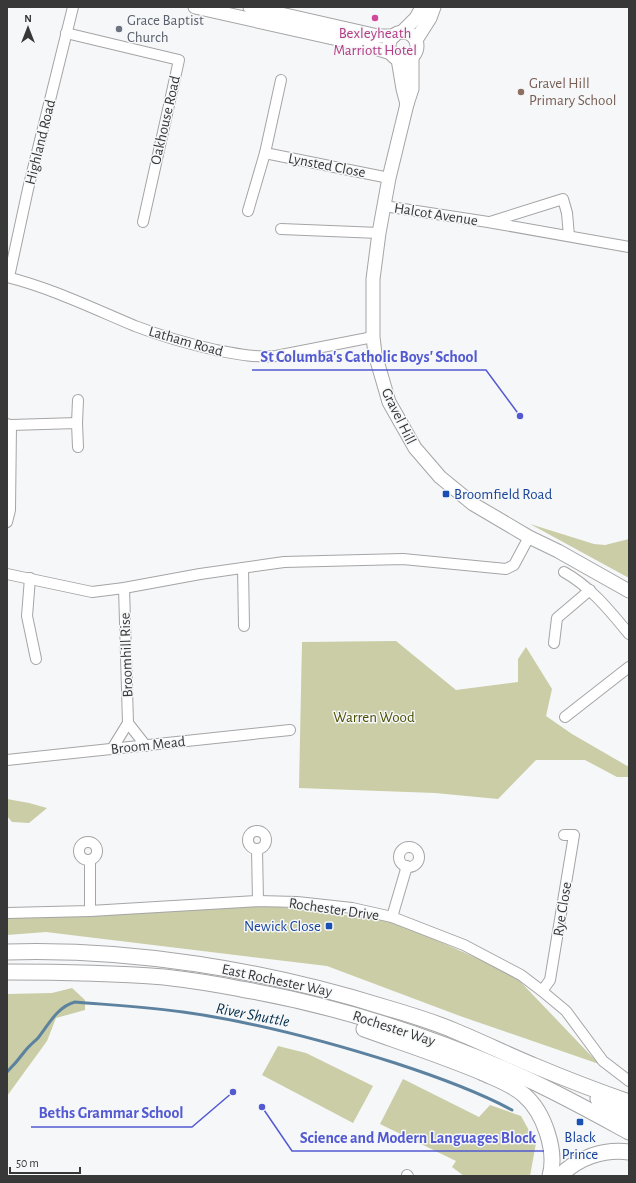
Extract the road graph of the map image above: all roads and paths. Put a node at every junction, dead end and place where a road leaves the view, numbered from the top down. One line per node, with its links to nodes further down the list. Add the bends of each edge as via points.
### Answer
1 (73, 7): 6 (street, Highland Road)
2 (195, 7): 9 (main road, via 368,46)
3 (250, 7): 7 (main road, via 378,36)
4 (422, 7): 7 (main road, via 416,18)
5 (434, 7): 8 (main road)
6 (66, 33): 17 (street, Oakhouse Road, via 179,60); 23 (street, Highland Road)
7 (398, 34): 8 (main road, via 410,34); 9 (main road, via 389,43)
8 (416, 40): 10 (main road, via 416,51)
9 (394, 56): 10 (main road, via 405,60); 12 (main road, Gravel Hill)
10 (412, 57): 12 (main road, Gravel Hill, via 412,89)
11 (281, 80): 13 (street)
12 (407, 104): 14 (main road, Gravel Hill)
13 (265, 153): 14 (street, Lynsted Close); 16 (street)
14 (390, 178): 15 (main road, Gravel Hill)
15 (384, 206): 18 (street, Halcot Avenue); 20 (main road, Gravel Hill)
16 (248, 211)
17 (142, 222)
18 (488, 222): 21 (street, Halcot Avenue); 21 (street, Halcot Avenue, via 563,199)
19 (281, 229): 20 (street)
20 (379, 233): 24 (main road, Gravel Hill, via 373,279)
21 (569, 236): 22 (street, Halcot Avenue)
22 (629, 247)
23 (8, 277): 24 (street, Latham Road, via 56,292 162,336 244,356 276,356)
24 (373, 337): 30 (main road, Gravel Hill, via 375,354 389,402 415,448 440,478 473,504)
25 (78, 400): 26 (street)
26 (77, 423): 27 (street); 28 (street)
27 (9, 424): 29 (street, via 10,510)
28 (78, 448)
29 (7, 522)
30 (529, 537): 31 (street, via 514,565 506,569 403,560 284,562); 37 (main road, Gravel Hill)
31 (243, 568): 35 (street); 38 (street)
32 (564, 572): 36 (street, via 578,579)
33 (7, 574): 34 (street)
34 (30, 578): 35 (street, via 92,592); 41 (street, via 27,616)
35 (124, 588): 44 (street, Broomhill Rise)
36 (590, 590): 39 (street); 40 (street, via 557,618)
37 (629, 591)
38 (244, 626)
39 (629, 634)
40 (554, 643)
41 (36, 659)
42 (629, 667): 43 (street)
43 (565, 717)
44 (128, 723): 46 (street); 47 (street)
45 (290, 730): 46 (street, Broom Mead)
46 (146, 746): 47 (street, Broom Mead)
47 (112, 749): 48 (street, Broom Mead)
48 (7, 760)
49 (564, 835): 60 (street, Rye Close, via 574,835 550,980)
50 (257, 849): 53 (street)
51 (90, 860): 54 (street)
52 (407, 866): 56 (street)
53 (258, 901): 54 (street, Rochester Drive); 56 (street, Rochester Drive, via 352,908)
54 (90, 911): 55 (street, Rochester Drive)
55 (7, 913)
56 (392, 917): 60 (street, Rochester Drive, via 464,945 521,975)
57 (7, 952): 61 (highway, East Rochester Way, via 105,954 167,960 298,983 357,998 448,1028)
58 (7, 972): 59 (highway)
59 (118, 975): 65 (highway, Rochester Way, via 164,977 209,983 296,1000 365,1018 452,1048 528,1080); 67 (highway, via 302,1010 450,1059 511,1085 536,1107 546,1129 552,1162)
60 (542, 991): 62 (street, Rochester Drive, via 566,1011 603,1061)
61 (535, 1066): 63 (highway); 64 (highway)
62 (629, 1081)
63 (629, 1102)
64 (629, 1116)
65 (629, 1132)
66 (629, 1152): 68 (highway, via 608,1152 588,1157 570,1166)
67 (550, 1176)
68 (560, 1176)

